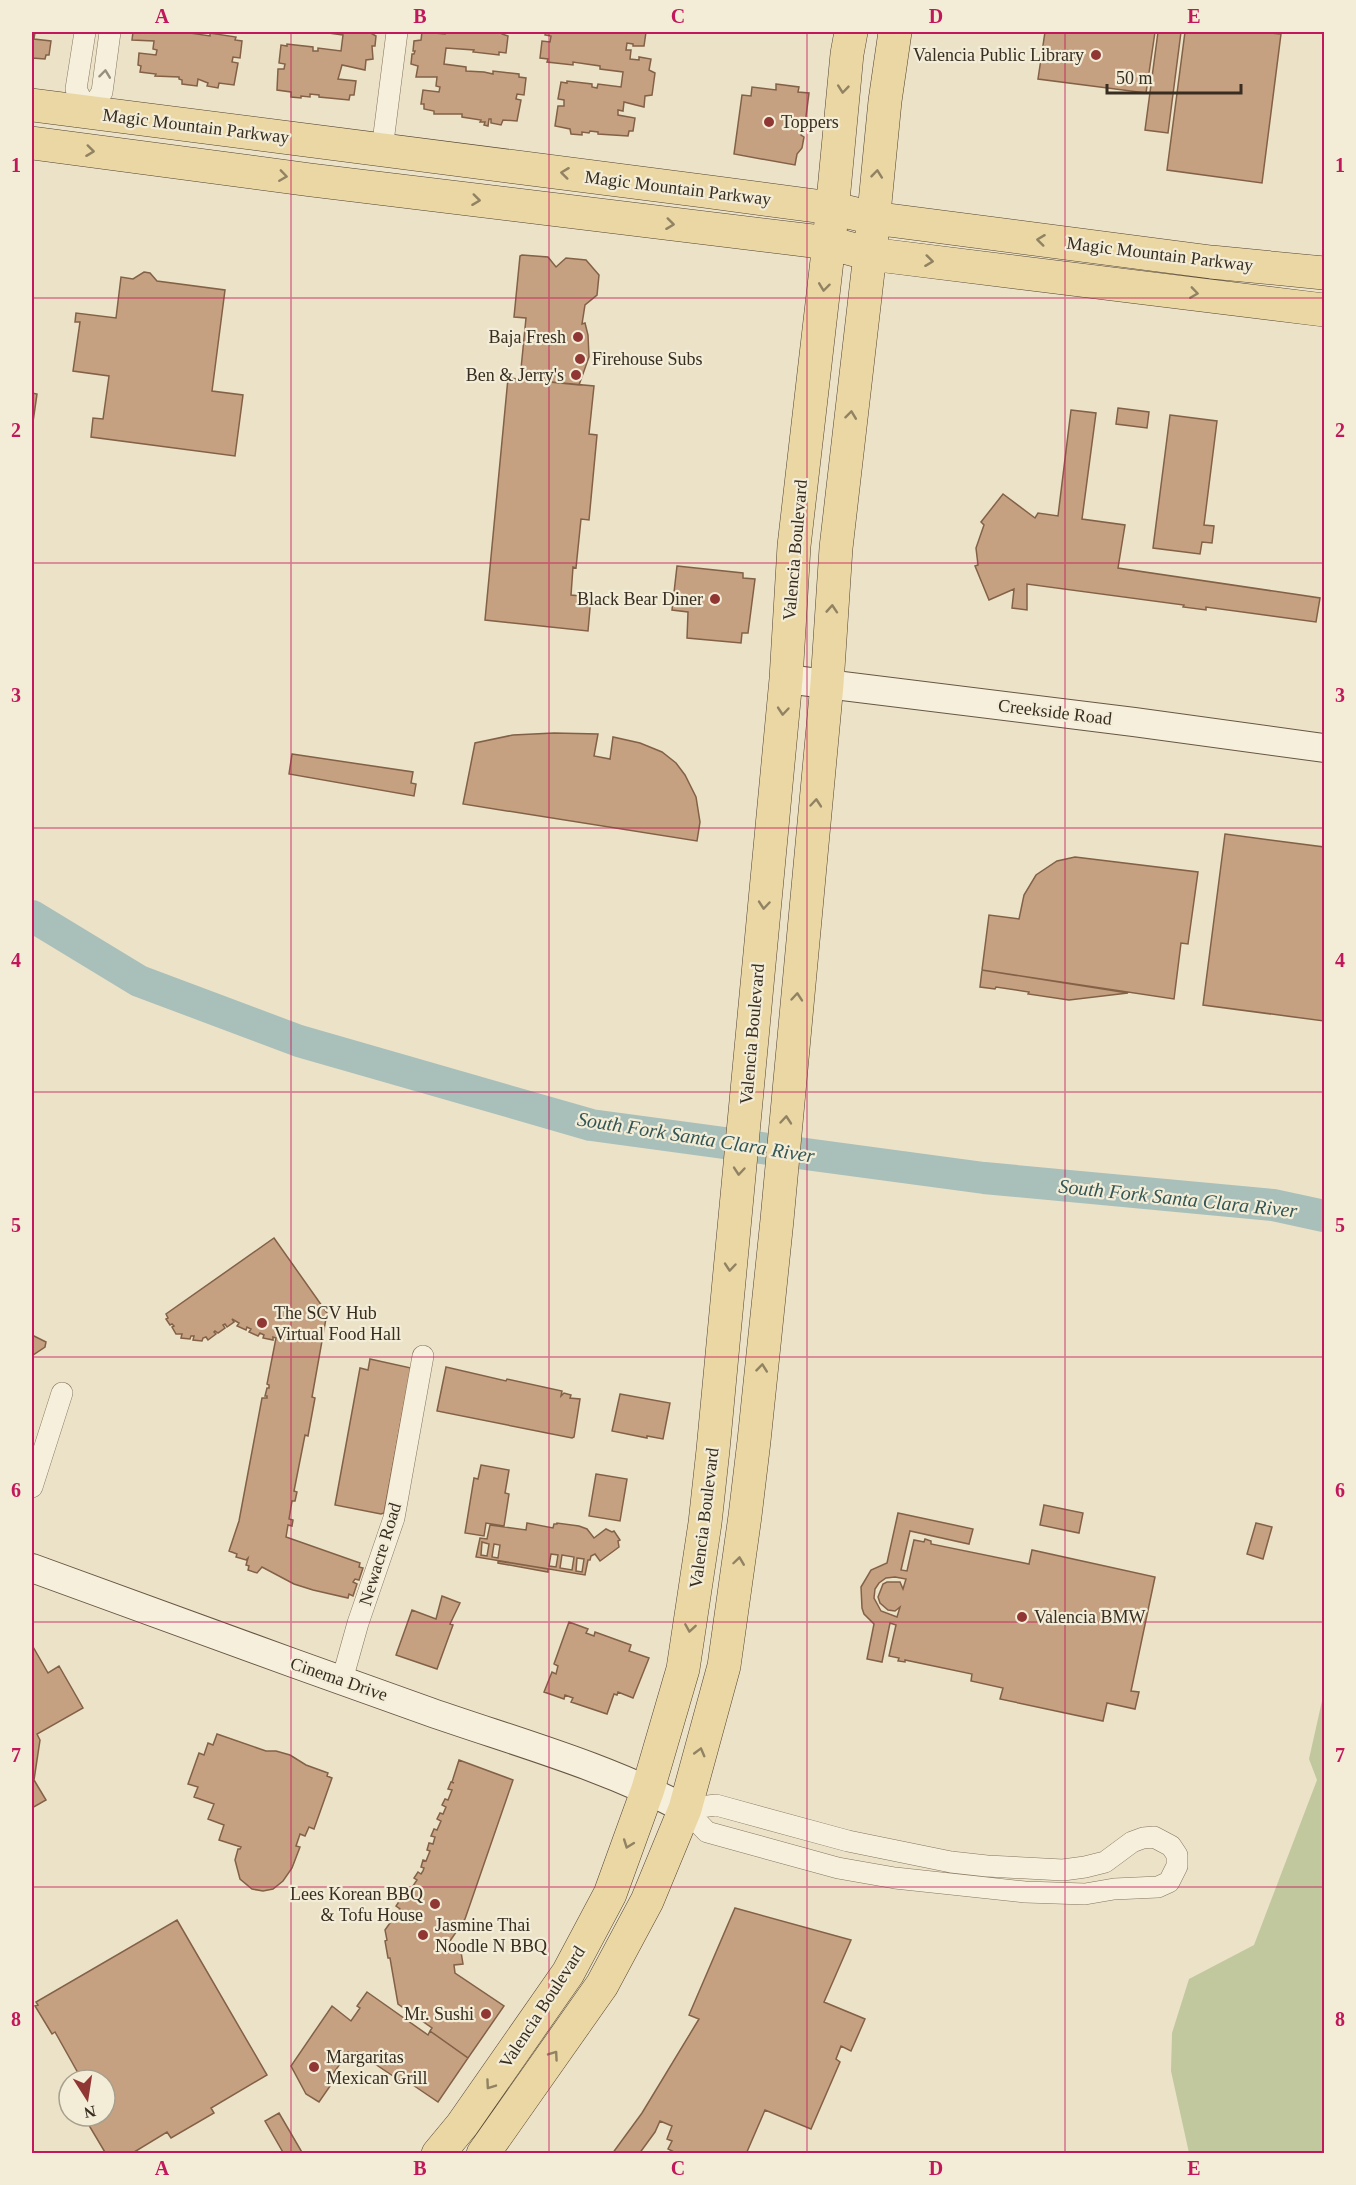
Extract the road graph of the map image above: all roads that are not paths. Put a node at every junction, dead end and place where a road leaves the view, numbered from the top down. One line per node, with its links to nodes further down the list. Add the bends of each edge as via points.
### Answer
1 (85, 32): 7 (street, via 76,89)
2 (110, 32): 7 (street, one-way to 2, via 102,92)
3 (397, 32): 9 (street)
4 (851, 32): 10 (main road, Valencia Boulevard, one-way to 10)
5 (895, 32): 11 (main road, Valencia Boulevard, one-way to 5)
6 (32, 105): 7 (main road, Magic Mountain Parkway)
7 (88, 112): 9 (main road, Magic Mountain Parkway)
8 (32, 143): 12 (main road, Magic Mountain Parkway, one-way to 12)
9 (381, 150): 10 (main road, Magic Mountain Parkway, one-way to 9)
10 (831, 208): 11 (main road, Magic Mountain Parkway); 12 (main road, Valencia Boulevard)
11 (873, 218): 13 (main road, Valencia Boulevard); 14 (main road, Magic Mountain Parkway, one-way to 11)
12 (829, 243): 13 (main road, Magic Mountain Parkway); 16 (main road, Valencia Boulevard, one-way to 16, via 794,546)
13 (870, 254): 15 (main road, Magic Mountain Parkway, one-way to 15); 17 (main road, Valencia Boulevard, one-way to 13, via 836,548)
14 (1324, 273)
15 (1324, 310)
16 (786, 679): 17 (street, Creekside Road); 24 (main road, Valencia Boulevard, one-way to 24, via 711,1473 683,1669)
17 (827, 684): 18 (street, Creekside Road); 25 (main road, Valencia Boulevard, one-way to 17, via 724,1666 745,1516)
18 (1324, 748)
19 (423, 1356): 23 (street, Newacre Road, via 394,1518)
20 (62, 1393): 21 (street)
21 (32, 1487)
22 (32, 1568): 23 (street, Cinema Drive)
23 (342, 1680): 24 (street, Cinema Drive)
24 (648, 1789): 25 (street, Cinema Drive); 28 (main road, Valencia Boulevard, one-way to 28, via 610,1894 568,1973)
25 (685, 1809): 26 (street, via 716,1806 848,1841 951,1862 1063,1870); 27 (street, via 705,1831 849,1870 1025,1892 1086,1894); 29 (main road, Valencia Boulevard, one-way to 25, via 602,1985 646,1901)
26 (1106, 1862): 27 (street, via 1106,1874); 27 (street, via 1143,1838 1164,1841 1177,1855 1177,1866 1169,1882 1158,1887)
27 (1114, 1890)
28 (438, 2154)
29 (483, 2154)

